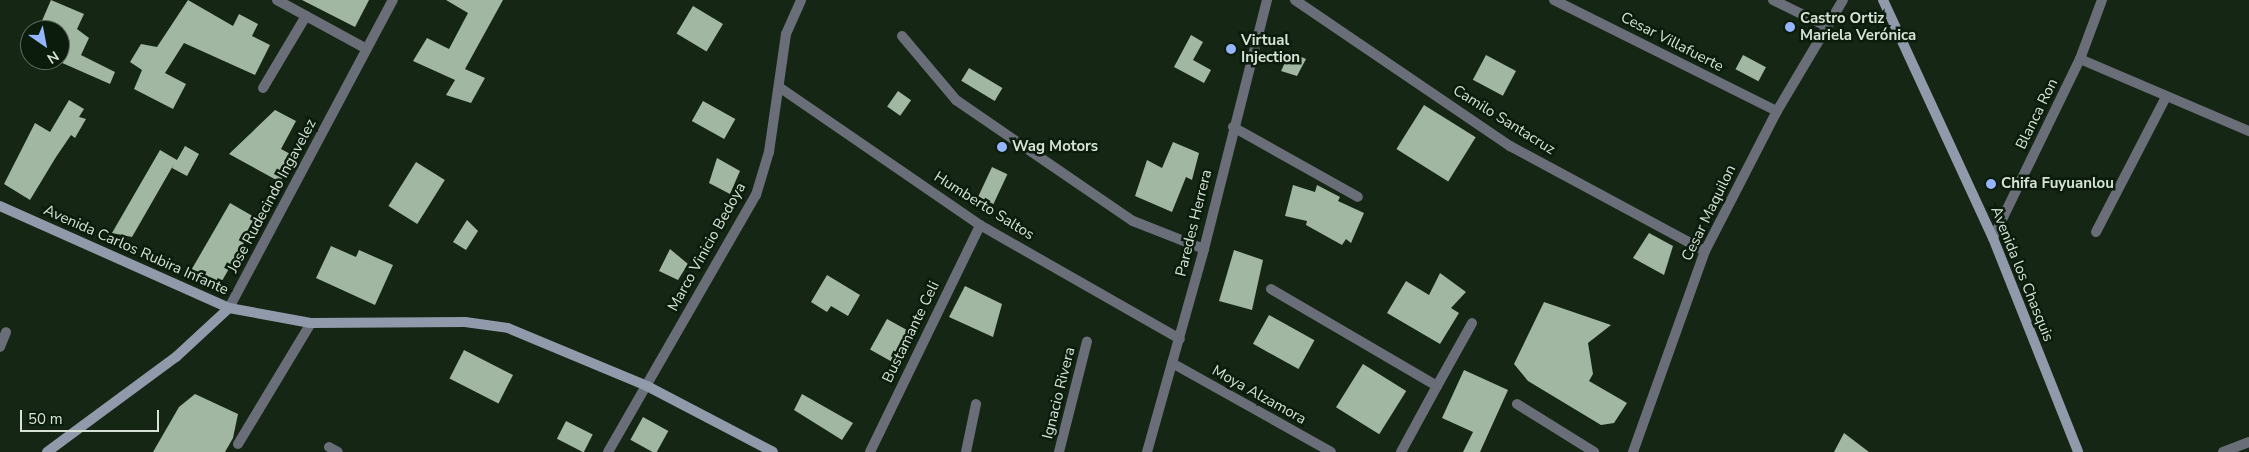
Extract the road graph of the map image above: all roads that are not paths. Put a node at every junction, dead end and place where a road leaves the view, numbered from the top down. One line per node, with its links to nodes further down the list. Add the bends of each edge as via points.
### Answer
1 (277, 0): 11 (street)
2 (393, 0): 14 (street, Jose Rudecindo Ingavelez)
3 (801, 0): 16 (street, Marco Vinicio Bedoya, via 786,34)
4 (1267, 0): 20 (street, Paredes Herrera)
5 (1295, 0): 28 (street, Camilo Santacruz, via 1510,146)
6 (1554, 0): 19 (street, Cesar Villafuerte)
7 (1773, 0): 12 (street)
8 (1843, 0): 12 (street, Cesar Maquilon)
9 (2102, 0): 15 (street, Blanca Ron)
10 (1886, 1): 26 (street, Avenida los Chasquis)
11 (306, 16): 14 (street); 17 (street)
12 (1826, 26): 19 (street, Cesar Maquilon)
13 (902, 36): 27 (street, via 956,100 1133,221)
14 (368, 49): 30 (street, Jose Rudecindo Ingavelez)
15 (2080, 59): 18 (street); 26 (street, Blanca Ron)
16 (779, 87): 24 (street, Humberto Saltos); 38 (street, Marco Vinicio Bedoya, via 769,152 756,195)
17 (263, 88)
18 (2166, 97): 21 (street); 25 (street)
19 (1776, 111): 28 (street, Cesar Maquilon)
20 (1233, 127): 22 (street); 27 (street, Paredes Herrera)
21 (2249, 131)
22 (1358, 197)
23 (0, 206): 30 (street, Avenida Carlos Rubira Infante)
24 (980, 225): 34 (street, Humberto Saltos); 47 (street, Bustamante Celi)
25 (2096, 232)
26 (1993, 238): 55 (street, Avenida los Chasquis)
27 (1204, 249): 34 (street, Paredes Herrera)
28 (1705, 251): 54 (street, Cesar Maquilon)
29 (1272, 289): 39 (street)
30 (229, 308): 31 (street, Avenida Carlos Rubira Infante); 44 (street, Jose Rudecindo Ingavelez, via 176,357)
31 (311, 323): 38 (street, Avenida Carlos Rubira Infante, via 465,322 508,328); 43 (street)
32 (1472, 323): 39 (street)
33 (6, 332): 36 (street)
34 (1180, 339): 37 (street, Paredes Herrera)
35 (1087, 341): 49 (street, Ignacio Rivera)
36 (0, 346)
37 (1172, 363): 50 (street, Paredes Herrera); 51 (street, Moya Alzamora)
38 (648, 386): 45 (street, Marco Vinicio Bedoya); 46 (street, Avenida Carlos Rubira Infante)
39 (1437, 386): 52 (street)
40 (976, 404): 48 (street)
41 (1518, 404): 53 (street)
42 (2249, 442): 56 (street)
43 (238, 444)
44 (48, 452)
45 (608, 452)
46 (773, 452)
47 (870, 452)
48 (966, 452)
49 (1060, 452)
50 (1147, 452)
51 (1331, 452)
52 (1401, 452)
53 (1594, 452)
54 (1633, 452)
55 (2078, 452)
56 (2223, 452)

